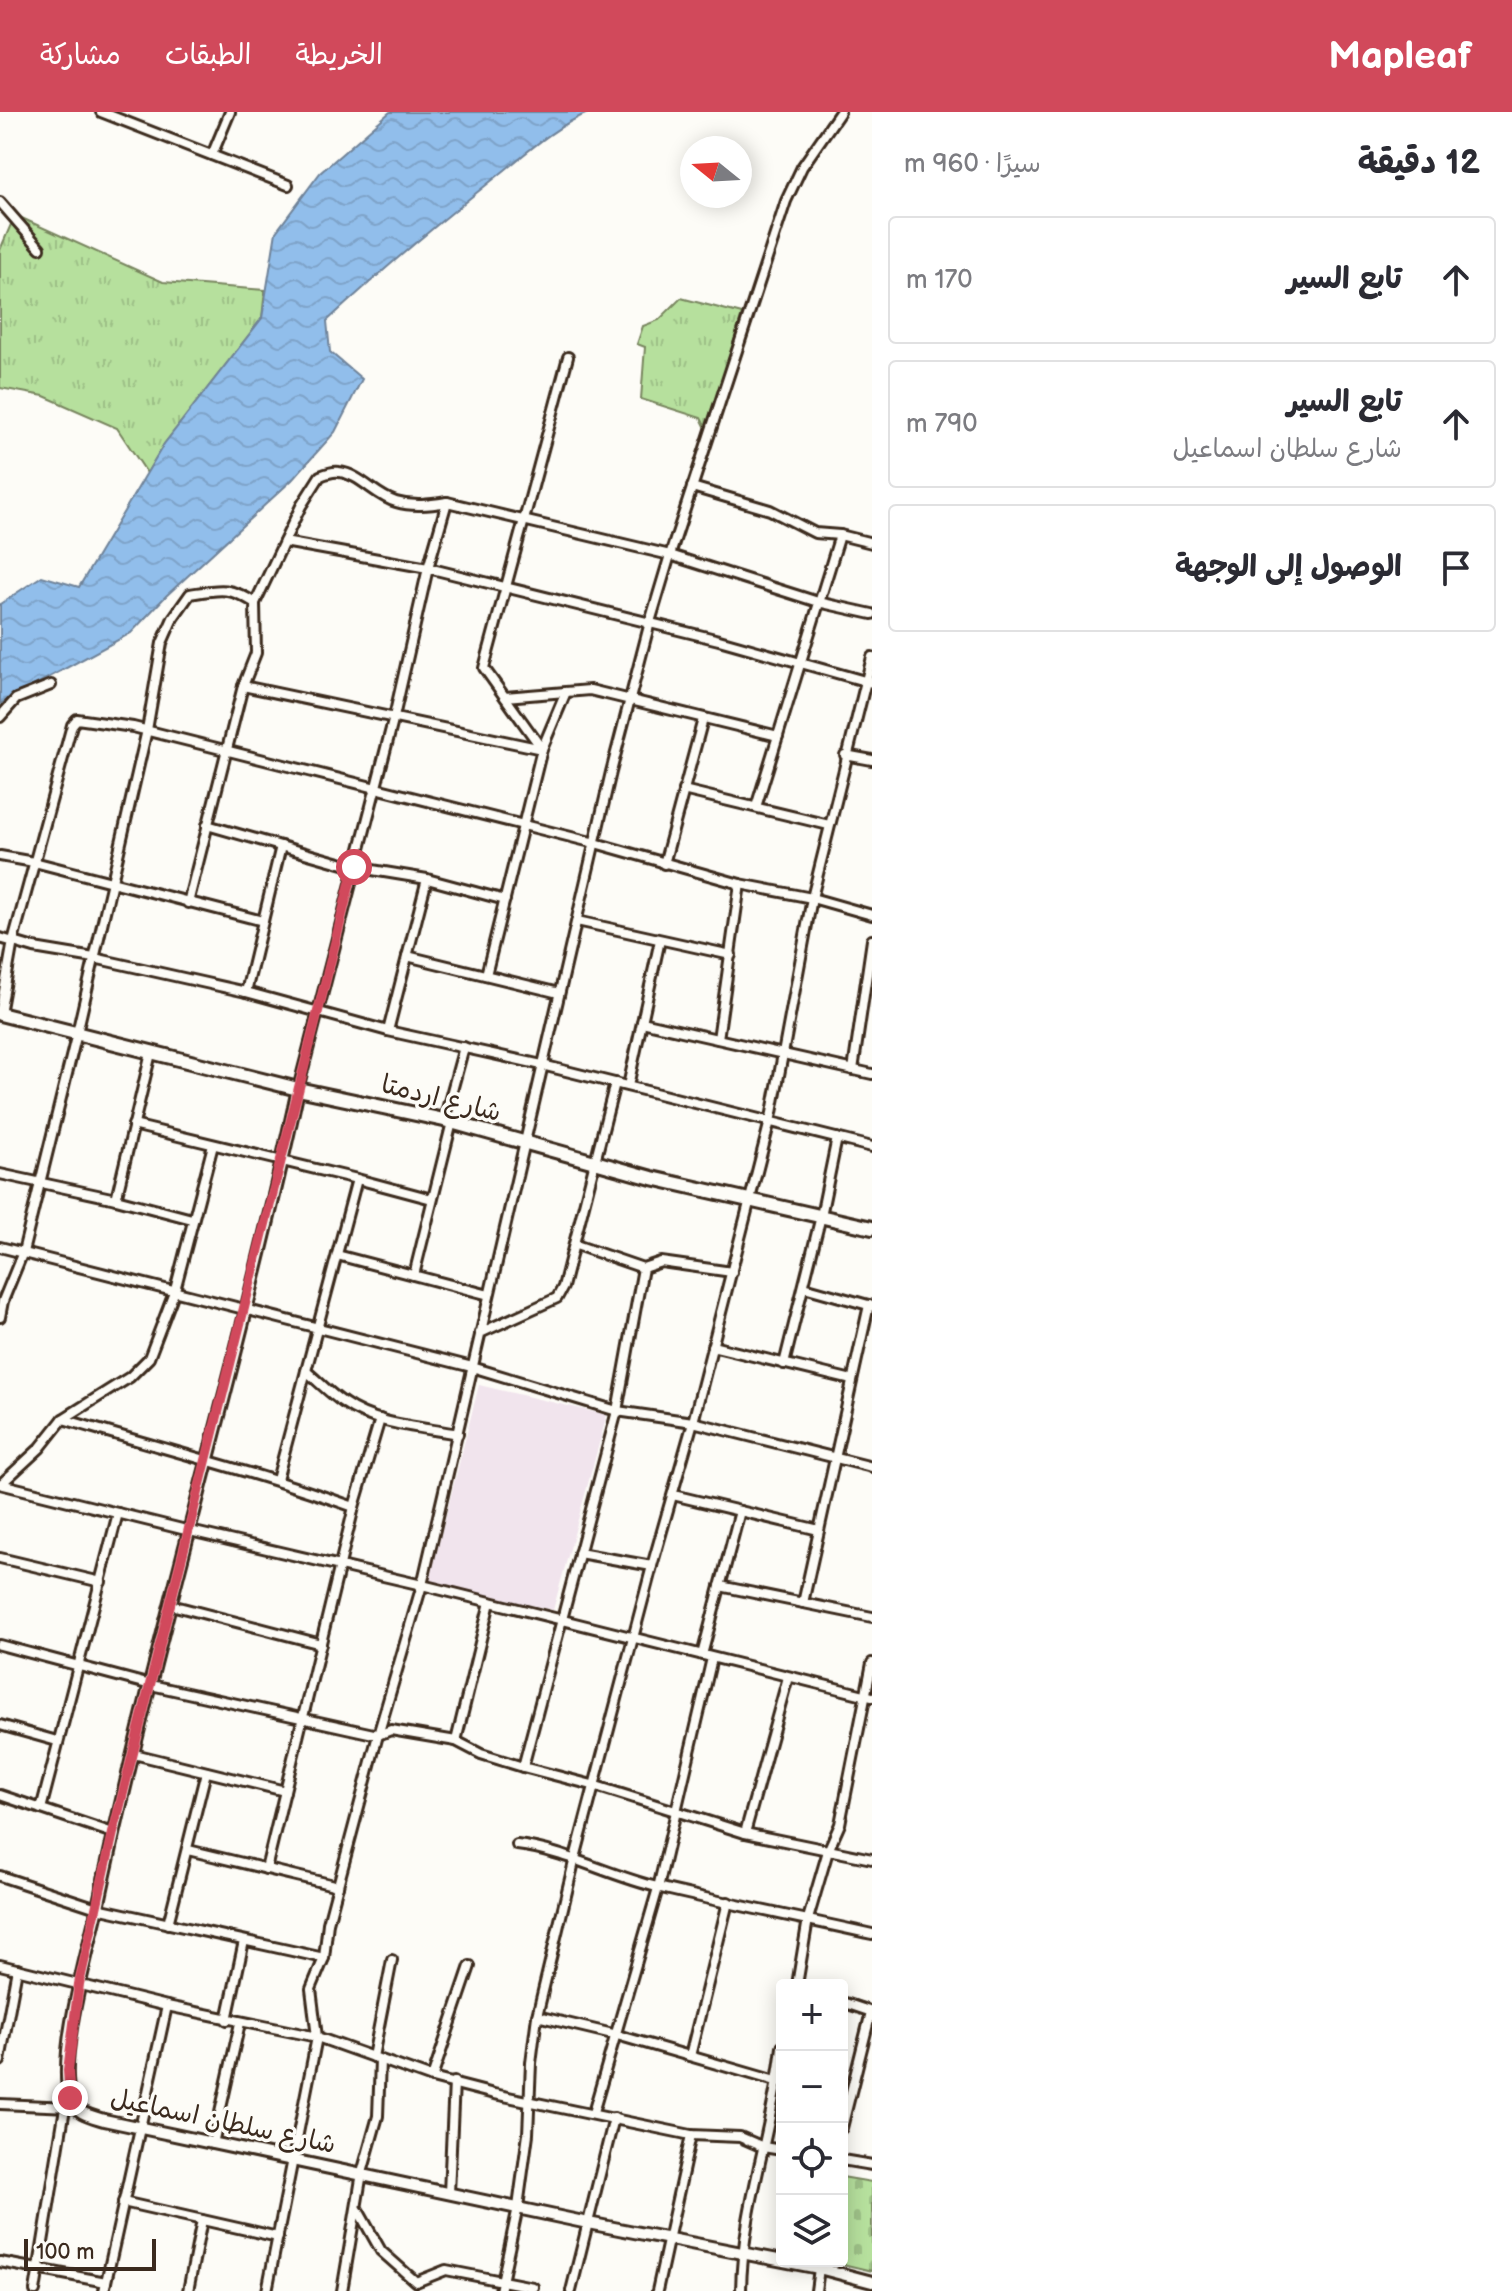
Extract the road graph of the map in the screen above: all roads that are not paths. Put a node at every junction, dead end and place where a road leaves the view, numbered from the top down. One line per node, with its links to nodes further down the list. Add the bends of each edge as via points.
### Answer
1 (101, 112): 4 (street)
2 (230, 112): 4 (street)
3 (840, 112): 9 (street, via 786,201)
4 (212, 155): 5 (street)
5 (288, 185)
6 (0, 202): 7 (street)
7 (40, 248)
8 (568, 357): 11 (street)
9 (692, 487): 12 (street, via 770,510 815,533); 15 (street)
10 (447, 502): 11 (street); 13 (street, via 395,502 339,472 320,476); 16 (street)
11 (522, 520): 15 (street); 17 (street)
12 (840, 535): 14 (street); 18 (street)
13 (284, 542): 16 (street); 19 (street)
14 (872, 543)
15 (670, 555): 18 (street); 21 (street)
16 (428, 568): 17 (street); 31 (street)
17 (505, 587): 21 (street); 28 (street, via 484,668)
18 (818, 602): 20 (street); 23 (street)
19 (255, 603): 26 (street, via 256,653); 33 (street, via 236,591 190,594 162,643)
20 (872, 614)
21 (650, 622): 23 (street); 29 (street)
22 (872, 657): 24 (street)
23 (799, 662): 24 (street); 34 (street)
24 (868, 682): 37 (street)
25 (51, 685): 30 (street, via 16,699)
26 (243, 686): 31 (street); 36 (street)
27 (566, 692): 28 (street); 29 (street, via 590,690); 35 (street)
28 (505, 697): 35 (street)
29 (630, 700): 32 (street); 45 (street)
30 (0, 717)
31 (394, 717): 35 (street); 39 (street)
32 (703, 719): 34 (street); 40 (street)
33 (147, 730): 36 (street); 48 (street, via 77,719); 52 (street)
34 (778, 736): 41 (street)
35 (542, 749): 43 (street)
36 (226, 751): 39 (street); 42 (street)
37 (845, 755): 38 (street); 44 (street)
38 (872, 760)
39 (375, 788): 43 (street); 50 (street)
40 (683, 790): 41 (street); 49 (street)
41 (756, 807): 44 (street)
42 (207, 825): 46 (street); 56 (street)
43 (523, 825): 45 (street); 55 (street)
44 (829, 825): 54 (street)
45 (595, 843): 49 (street); 59 (street)
46 (281, 846): 50 (street); 58 (street)
47 (0, 856): 48 (street)
48 (34, 862): 52 (street); 63 (street)
49 (664, 864): 53 (street)
50 (354, 867): 51 (street); 71 (street)
51 (427, 879): 55 (street); 65 (street)
52 (112, 884): 56 (street); 66 (street)
53 (740, 884): 54 (street); 64 (street)
54 (812, 898): 57 (street); 79 (street)
55 (505, 900): 67 (street)
56 (188, 903): 58 (street)
57 (872, 915)
58 (263, 921): 69 (street)
59 (577, 921): 61 (street); 70 (street)
60 (0, 938): 63 (street)
61 (660, 940): 64 (street); 73 (street)
62 (872, 940): 68 (street)
63 (13, 941): 66 (street); 72 (street)
64 (731, 955): 76 (street)
65 (407, 956): 67 (street); 74 (street)
66 (94, 958): 69 (street); 75 (street)
67 (486, 975): 70 (street)
68 (868, 989): 81 (street)
69 (246, 992): 71 (street)
70 (559, 993): 80 (street)
71 (317, 1010): 74 (street); 85 (street)
72 (0, 1014): 75 (main road, شارع اردمتا)
73 (642, 1022): 76 (street); 84 (street)
74 (388, 1031): 77 (street)
75 (77, 1033): 78 (main road, شارع اردمتا); 97 (street)
76 (718, 1039): 79 (street)
77 (464, 1047): 80 (street); 86 (street)
78 (151, 1053): 85 (main road, شارع اردمتا); 88 (street)
79 (784, 1053): 81 (street); 87 (street)
80 (542, 1065): 83 (street); 90 (street)
81 (853, 1070): 82 (street)
82 (872, 1074)
83 (615, 1083): 84 (street); 94 (street)
84 (628, 1086): 87 (street)
85 (298, 1089): 86 (main road, شارع اردمتا); 93 (street, شارع سلطان اسماعيل)
86 (448, 1121): 90 (main road, شارع اردمتا); 99 (street)
87 (770, 1122): 89 (street); 100 (street)
88 (133, 1125): 91 (street); 98 (street)
89 (837, 1138): 92 (street); 101 (street)
90 (525, 1143): 94 (main road, شارع اردمتا); 113 (street)
91 (213, 1145): 93 (street); 102 (street)
92 (872, 1147)
93 (282, 1160): 96 (street); 115 (street, شارع سلطان اسماعيل)
94 (596, 1163): 100 (main road, شارع اردمتا); 104 (street)
95 (0, 1174): 97 (street)
96 (357, 1179): 99 (street); 107 (street)
97 (39, 1185): 98 (street); 106 (street)
98 (116, 1199): 102 (street)
99 (432, 1199): 110 (street)
100 (749, 1201): 101 (main road, شارع اردمتا); 109 (street)
101 (821, 1216): 103 (main road, شارع اردمتا); 111 (street)
102 (192, 1219): 112 (street)
103 (872, 1228)
104 (576, 1245): 108 (street); 118 (street, via 557,1298)
105 (0, 1247): 106 (street)
106 (23, 1252): 112 (street); 116 (street)
107 (337, 1255): 110 (street); 117 (street)
108 (643, 1268): 109 (street, via 661,1262); 124 (street)
109 (732, 1272): 119 (street)
110 (414, 1275): 113 (street)
111 (804, 1287): 114 (street); 120 (street)
112 (175, 1290): 115 (street); 125 (street, via 141,1368)
113 (489, 1295): 118 (street)
114 (870, 1306): 123 (street)
115 (244, 1309): 117 (street); 130 (street, شارع سلطان اسماعيل)
116 (0, 1317)
117 (318, 1327): 121 (street); 122 (street)
118 (480, 1333): 121 (street)
119 (712, 1346): 120 (street); 127 (street)
120 (784, 1364): 123 (street)
121 (472, 1367): 124 (street); 128 (street)
122 (306, 1371): 126 (street, via 343,1403); 132 (street)
123 (852, 1380): 129 (street)
124 (617, 1411): 127 (street); 140 (street)
125 (63, 1419): 130 (street); 133 (street)
126 (380, 1419): 128 (street); 135 (street)
127 (693, 1422): 129 (street); 134 (street)
128 (458, 1434): 145 (street)
129 (835, 1458): 131 (street); 138 (street)
130 (208, 1462): 132 (street); 139 (street, شارع سلطان اسماعيل)
131 (872, 1467)
132 (277, 1480): 135 (street)
133 (1, 1484): 137 (street)
134 (673, 1495): 136 (street); 143 (street)
135 (354, 1507): 142 (street)
136 (740, 1511): 138 (street); 146 (street)
137 (118, 1513): 139 (street); 144 (street)
138 (819, 1530): 148 (street)
139 (190, 1531): 142 (street); 149 (street, شارع سلطان اسماعيل)
140 (579, 1553): 143 (street); 151 (street)
141 (0, 1558): 144 (street)
142 (340, 1566): 145 (street); 153 (street)
143 (652, 1566): 152 (street)
144 (101, 1582): 158 (street)
145 (422, 1585): 147 (street); 164 (street)
146 (720, 1586): 148 (street); 155 (street)
147 (490, 1602): 151 (street); 166 (street)
148 (803, 1603): 150 (street)
149 (171, 1605): 153 (street); 160 (street, شارع سلطان اسماعيل)
150 (872, 1617)
151 (561, 1622): 152 (street); 168 (street)
152 (635, 1639): 155 (street); 170 (street)
153 (321, 1644): 162 (street)
154 (0, 1645): 158 (street)
155 (702, 1655): 156 (street)
156 (712, 1658): 159 (street); 174 (street)
157 (872, 1663): 161 (street)
158 (77, 1666): 160 (street); 165 (street)
159 (788, 1677): 161 (street); 176 (street)
160 (151, 1685): 162 (street); 167 (street, شارع سلطان اسماعيل)
161 (868, 1696): 179 (street, via 840,1824)
162 (304, 1718): 164 (street); 171 (street)
163 (0, 1725): 165 (street)
164 (378, 1735): 166 (street, via 391,1730); 184 (street)
165 (57, 1741): 173 (street)
166 (456, 1741): 168 (street)
167 (134, 1754): 169 (street); 175 (street, شارع سلطان اسماعيل)
168 (523, 1767): 170 (street)
169 (206, 1772): 171 (street); 178 (street)
170 (596, 1786): 174 (street); 181 (street)
171 (285, 1791): 182 (street)
172 (0, 1795): 173 (street)
173 (41, 1809): 175 (street)
174 (677, 1813): 176 (street); 185 (street)
175 (113, 1833): 187 (street, شارع سلطان اسماعيل)
176 (745, 1833): 179 (street)
177 (517, 1845): 181 (street, via 542,1848)
178 (188, 1850): 182 (street); 189 (street)
179 (828, 1851): 180 (street); 188 (street)
180 (872, 1859)
181 (574, 1862): 185 (street); 202 (street)
182 (266, 1869): 184 (street)
183 (0, 1876): 187 (street)
184 (338, 1886): 192 (street)
185 (658, 1888): 186 (street); 205 (street)
186 (728, 1902): 188 (street); 207 (street)
187 (97, 1908): 189 (street); 198 (street, شارع سلطان اسماعيل)
188 (808, 1919): 190 (street); 197 (street)
189 (168, 1924): 191 (street)
190 (872, 1934)
191 (244, 1941): 192 (street); 203 (street)
192 (324, 1958): 206 (street, via 311,1989)
193 (392, 1960): 208 (street)
194 (0, 1965): 196 (street)
195 (470, 1966): 210 (street)
196 (17, 1969): 198 (street); 209 (street)
197 (798, 1979)
198 (79, 1984): 200 (street); 216 (street, شارع سلطان اسماعيل, via 68,2071)
199 (848, 2004): 201 (street)
200 (167, 2006): 203 (street); 220 (street)
201 (872, 2012): 219 (street)
202 (537, 2016): 205 (street); 214 (street)
203 (227, 2020): 204 (street)
204 (240, 2023): 206 (street); 222 (street)
205 (617, 2035): 207 (street); 217 (street)
206 (317, 2037): 208 (street); 225 (street)
207 (690, 2056): 211 (street)
208 (376, 2058): 210 (street); 228 (street, via 378,2116)
209 (0, 2061)
210 (432, 2078): 212 (street)
211 (776, 2081)
212 (454, 2082): 214 (street); 229 (street)
213 (776, 2094): 223 (street)
214 (528, 2101): 217 (street); 231 (street)
215 (0, 2104): 216 (street)
216 (70, 2107): 220 (street, شارع سلطان اسماعيل); 240 (street)
217 (593, 2113): 218 (street)
218 (614, 2118): 221 (street); 234 (street)
219 (843, 2123)
220 (139, 2128): 222 (street, شارع سلطان اسماعيل); 230 (street)
221 (691, 2135): 223 (street, via 740,2137); 236 (street)
222 (213, 2144): 225 (street, شارع سلطان اسماعيل)
223 (763, 2147): 224 (street); 237 (street)
224 (776, 2149)
225 (291, 2159): 228 (street, شارع سلطان اسماعيل); 235 (street)
226 (848, 2161): 227 (street)
227 (872, 2165)
228 (362, 2173): 229 (street, شارع سلطان اسماعيل); 232 (street)
229 (449, 2193): 231 (street, شارع سلطان اسماعيل)
230 (123, 2202): 233 (street); 243 (street)
231 (518, 2207): 234 (street, شارع سلطان اسماعيل); 241 (street)
232 (357, 2209): 244 (street, via 381,2251); 249 (street)
233 (202, 2220): 235 (street); 247 (street)
234 (588, 2223): 236 (street, شارع سلطان اسماعيل); 251 (street)
235 (278, 2237): 248 (street)
236 (669, 2239): 237 (street, شارع سلطان اسماعيل); 252 (street)
237 (741, 2254): 239 (street, شارع سلطان اسماعيل); 253 (street)
238 (0, 2262): 240 (street)
239 (819, 2268): 242 (street, شارع سلطان اسماعيل); 254 (street)
240 (39, 2269): 243 (street); 246 (street)
241 (502, 2281): 244 (street, via 446,2270); 245 (street); 250 (street)
242 (872, 2282)
243 (105, 2287)
244 (416, 2287)
245 (533, 2287)
246 (35, 2291)
247 (188, 2291)
248 (267, 2291)
249 (342, 2291)
250 (500, 2291)
251 (571, 2291)
252 (657, 2291)
253 (741, 2291)
254 (816, 2291)

